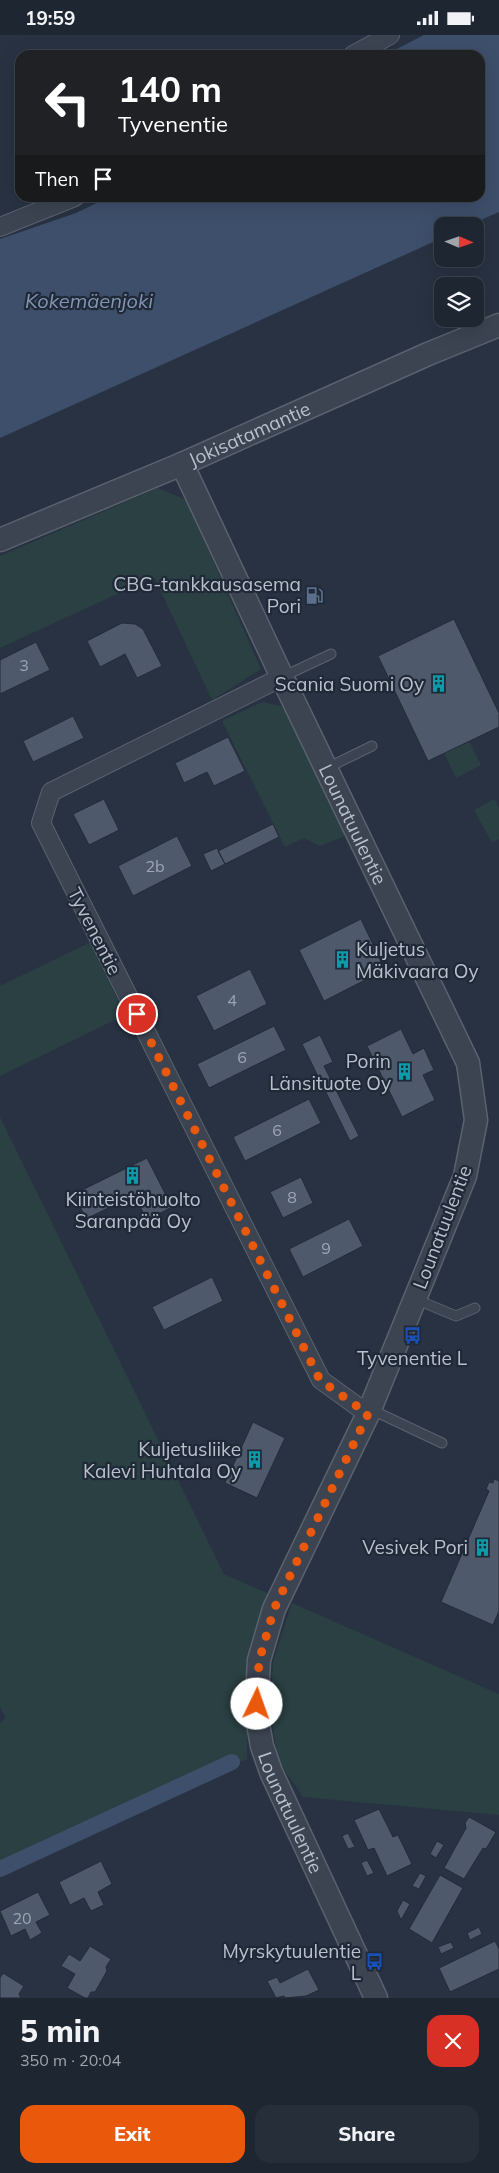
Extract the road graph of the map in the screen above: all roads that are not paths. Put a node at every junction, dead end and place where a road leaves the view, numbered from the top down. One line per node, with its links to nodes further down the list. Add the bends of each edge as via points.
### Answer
1 (390, 35): 2 (street)
2 (362, 50)
3 (62, 202): 4 (street)
4 (0, 227)
5 (499, 325): 6 (street, Jokisatamantie)
6 (182, 464): 7 (street, Jokisatamantie); 9 (street, Lounatuulentie)
7 (0, 540)
8 (331, 654): 9 (lane)
9 (282, 677): 11 (street, Lounatuulentie); 14 (street, Tyvenentie, via 51,792 40,823 320,1380)
10 (372, 746): 11 (lane)
11 (326, 769): 12 (street, Lounatuulentie, via 468,1063 476,1120 465,1176)
12 (415, 1299): 13 (lane, via 456,1316); 14 (street, Lounatuulentie)
13 (475, 1307)
14 (369, 1412): 15 (lane); 16 (street, Lounatuulentie, via 274,1609 259,1661 256,1713 270,1772)
15 (442, 1443)
16 (376, 1998)

